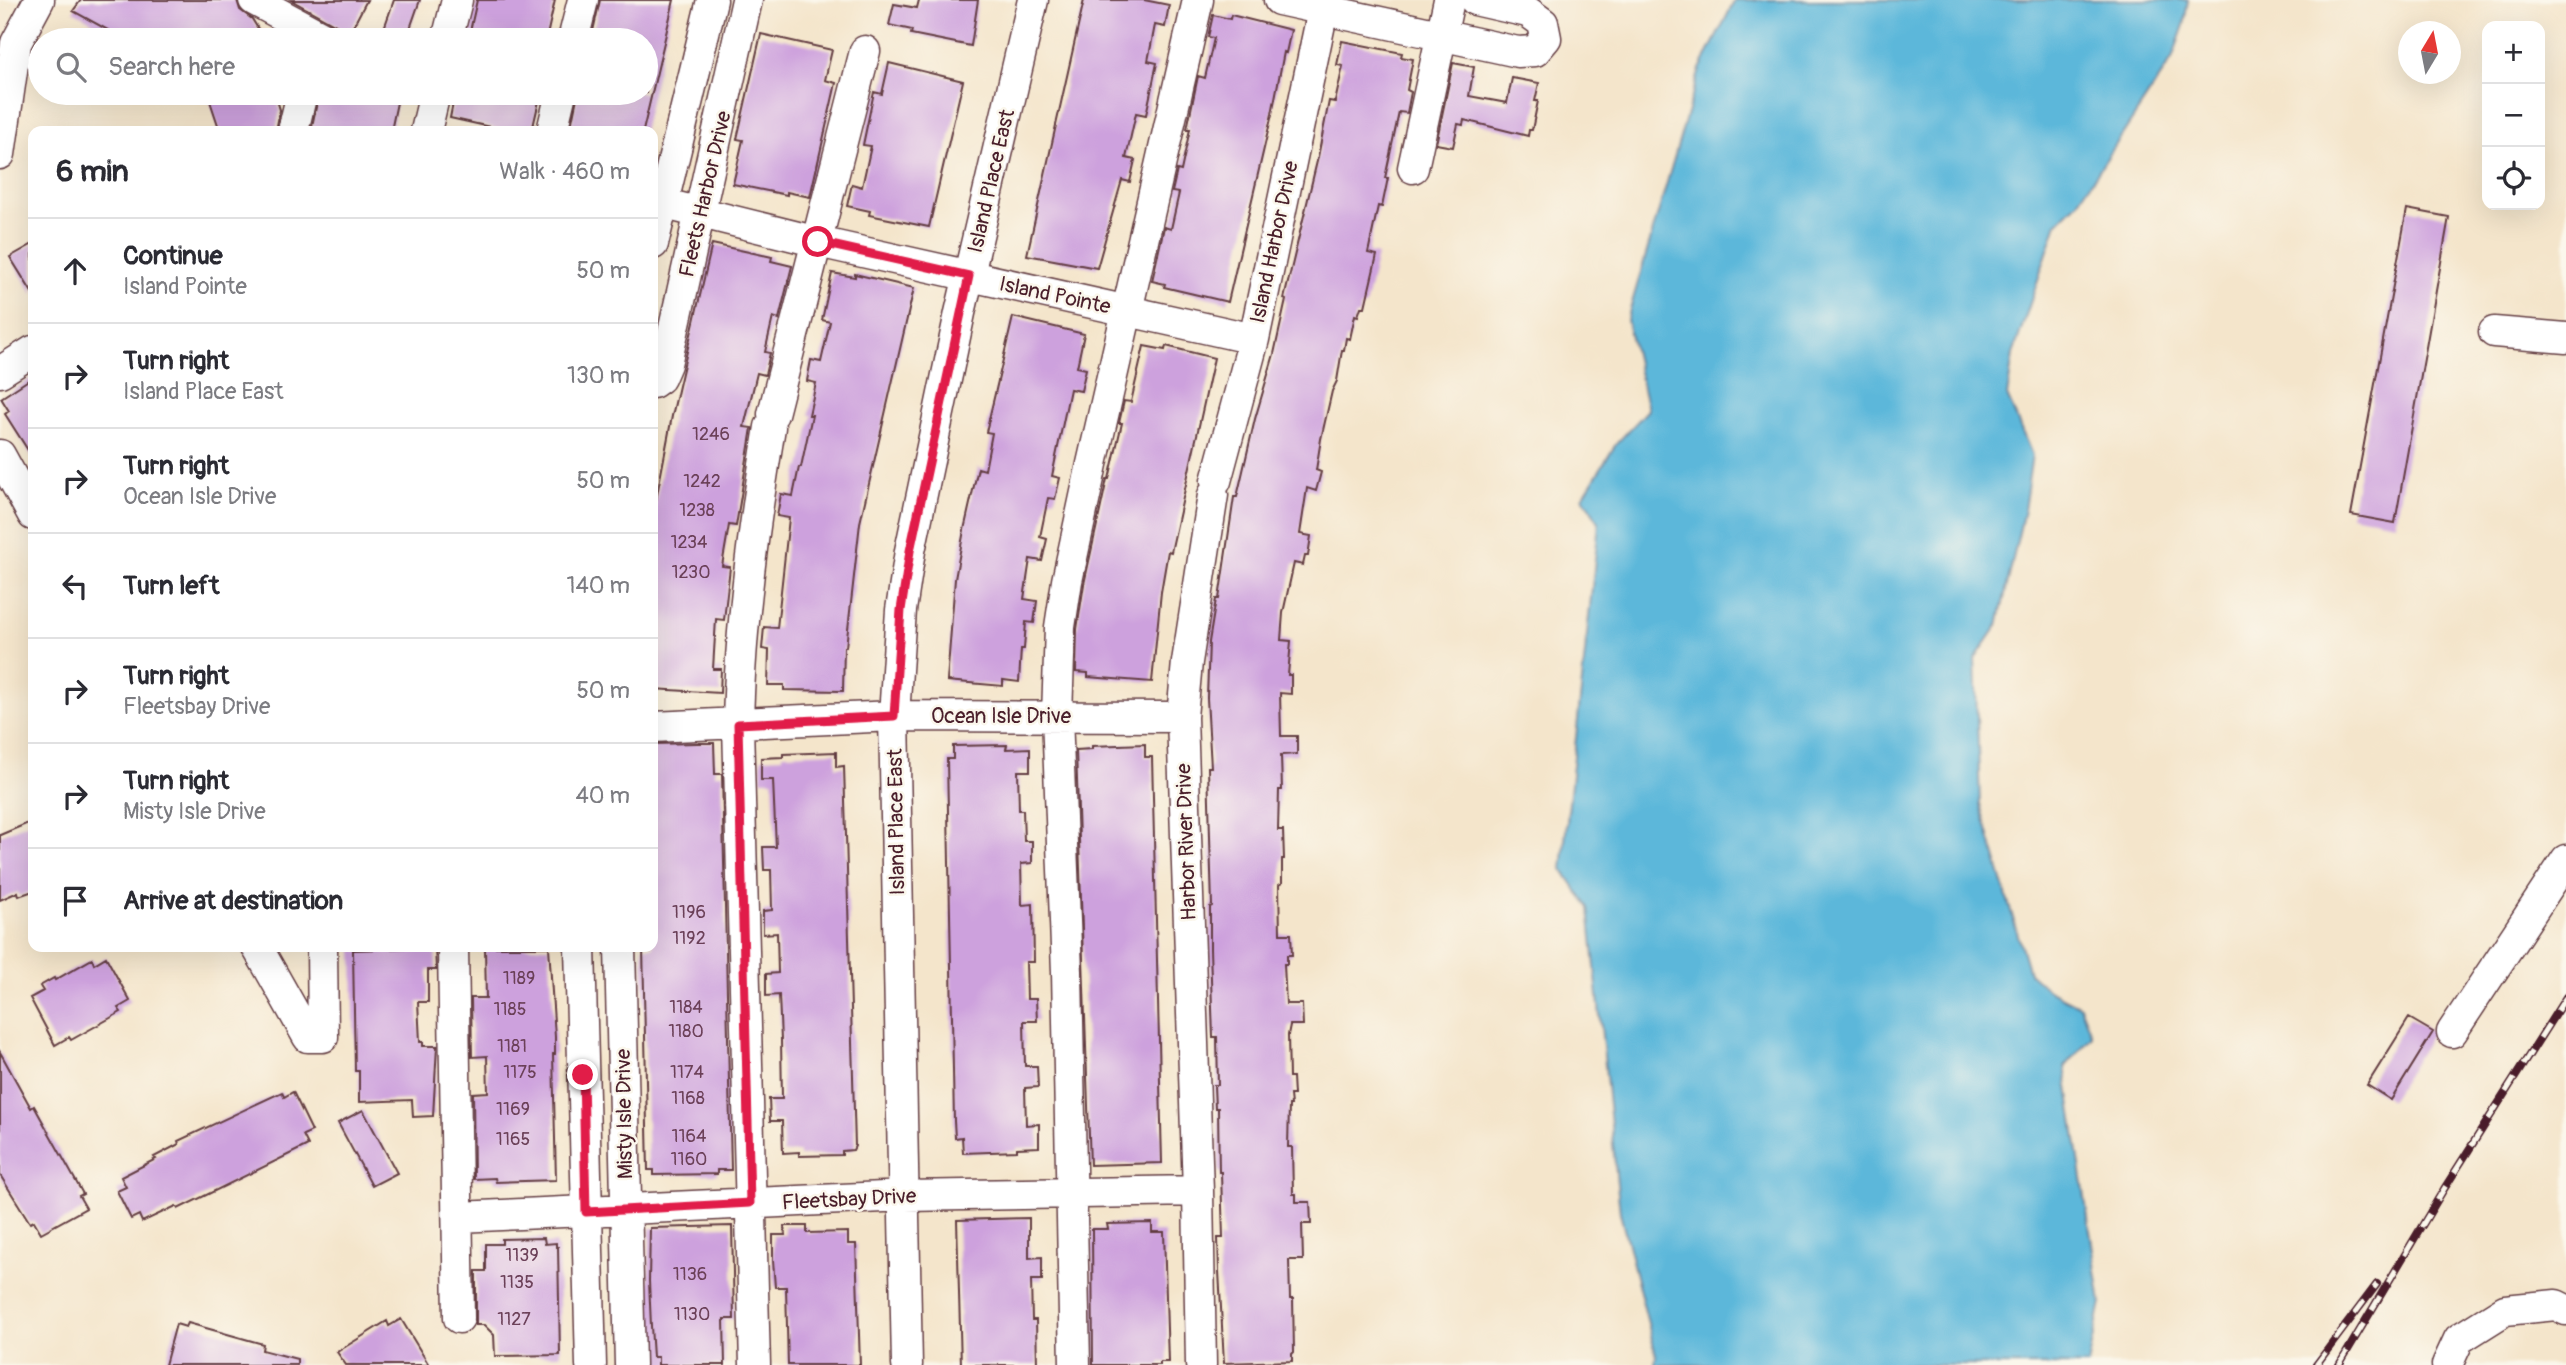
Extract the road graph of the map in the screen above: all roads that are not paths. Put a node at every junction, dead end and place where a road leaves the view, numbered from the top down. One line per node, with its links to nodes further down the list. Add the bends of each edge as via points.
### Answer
1 (39, 0): 24 (street, via 16,43)
2 (254, 0): 13 (street)
3 (457, 0): 14 (street)
4 (583, 0): 15 (street)
5 (712, 0): 26 (street, Fleets Harbor Drive)
6 (747, 0): 28 (street, Fleets Harbor Drive)
7 (1033, 0): 30 (street, Island Place East)
8 (1198, 0): 31 (street)
9 (1279, 0): 12 (street)
10 (1449, 0): 16 (street)
11 (1475, 0): 16 (street, via 1528,12 1543,23 1546,37 1535,51 1518,52)
12 (1324, 5): 16 (street); 34 (street, Island Harbor Drive)
13 (302, 28)
14 (450, 28)
15 (576, 28)
16 (1442, 35): 25 (street)
17 (865, 51): 29 (street)
18 (299, 105): 21 (street)
19 (432, 105): 22 (street)
20 (558, 105): 23 (street)
21 (294, 126)
22 (427, 126)
23 (553, 126)
24 (0, 154)
25 (1413, 168)
26 (658, 198)
27 (658, 202): 28 (street, Island Pointe)
28 (701, 213): 29 (street, Island Pointe); 37 (street, Fleets Harbor Drive, via 666,364)
29 (818, 242): 30 (street, Island Pointe); 44 (street, via 772,421 753,534 739,665)
30 (969, 276): 31 (street, Island Pointe); 41 (street, Island Place East, via 910,551)
31 (1128, 310): 34 (street, Island Pointe); 42 (street, via 1063,602)
32 (2494, 332): 33 (street)
33 (2566, 338)
34 (1254, 339): 39 (street, Island Harbor Drive)
35 (28, 354): 36 (street)
36 (0, 372)
37 (658, 379)
38 (0, 455): 40 (street)
39 (1214, 488): 43 (street, Harbor River Drive)
40 (28, 499)
41 (894, 716): 42 (street, Ocean Isle Drive); 44 (street, Ocean Isle Drive); 55 (street, Island Place East)
42 (1058, 716): 43 (street, Ocean Isle Drive); 54 (street)
43 (1182, 717): 53 (street, Harbor River Drive)
44 (738, 724): 45 (street, Ocean Isle Drive); 56 (street)
45 (658, 727)
46 (2566, 860): 52 (street)
47 (260, 952): 48 (street, via 308,1037 323,1037)
48 (322, 952)
49 (453, 952): 59 (street)
50 (580, 952): 58 (street, Misty Isle Drive)
51 (620, 952): 57 (street, Misty Isle Drive)
52 (2452, 1032)
53 (1198, 1191): 54 (street, Fleetsbay Drive); 67 (street, Harbor River Drive)
54 (1072, 1192): 55 (street, Fleetsbay Drive); 66 (street)
55 (905, 1196): 56 (street, Fleetsbay Drive); 65 (street, Island Place East)
56 (750, 1203): 57 (street, Fleetsbay Drive); 64 (street)
57 (626, 1210): 58 (street, Fleetsbay Drive); 63 (street, Misty Isle Drive)
58 (586, 1212): 59 (street, Fleetsbay Drive); 62 (street, Misty Isle Drive)
59 (459, 1217): 61 (street)
60 (2566, 1310): 68 (street, via 2556,1305 2505,1310 2459,1339)
61 (459, 1318)
62 (591, 1365)
63 (630, 1365)
64 (755, 1365)
65 (907, 1365)
66 (1075, 1365)
67 (1201, 1365)
68 (2447, 1365)

